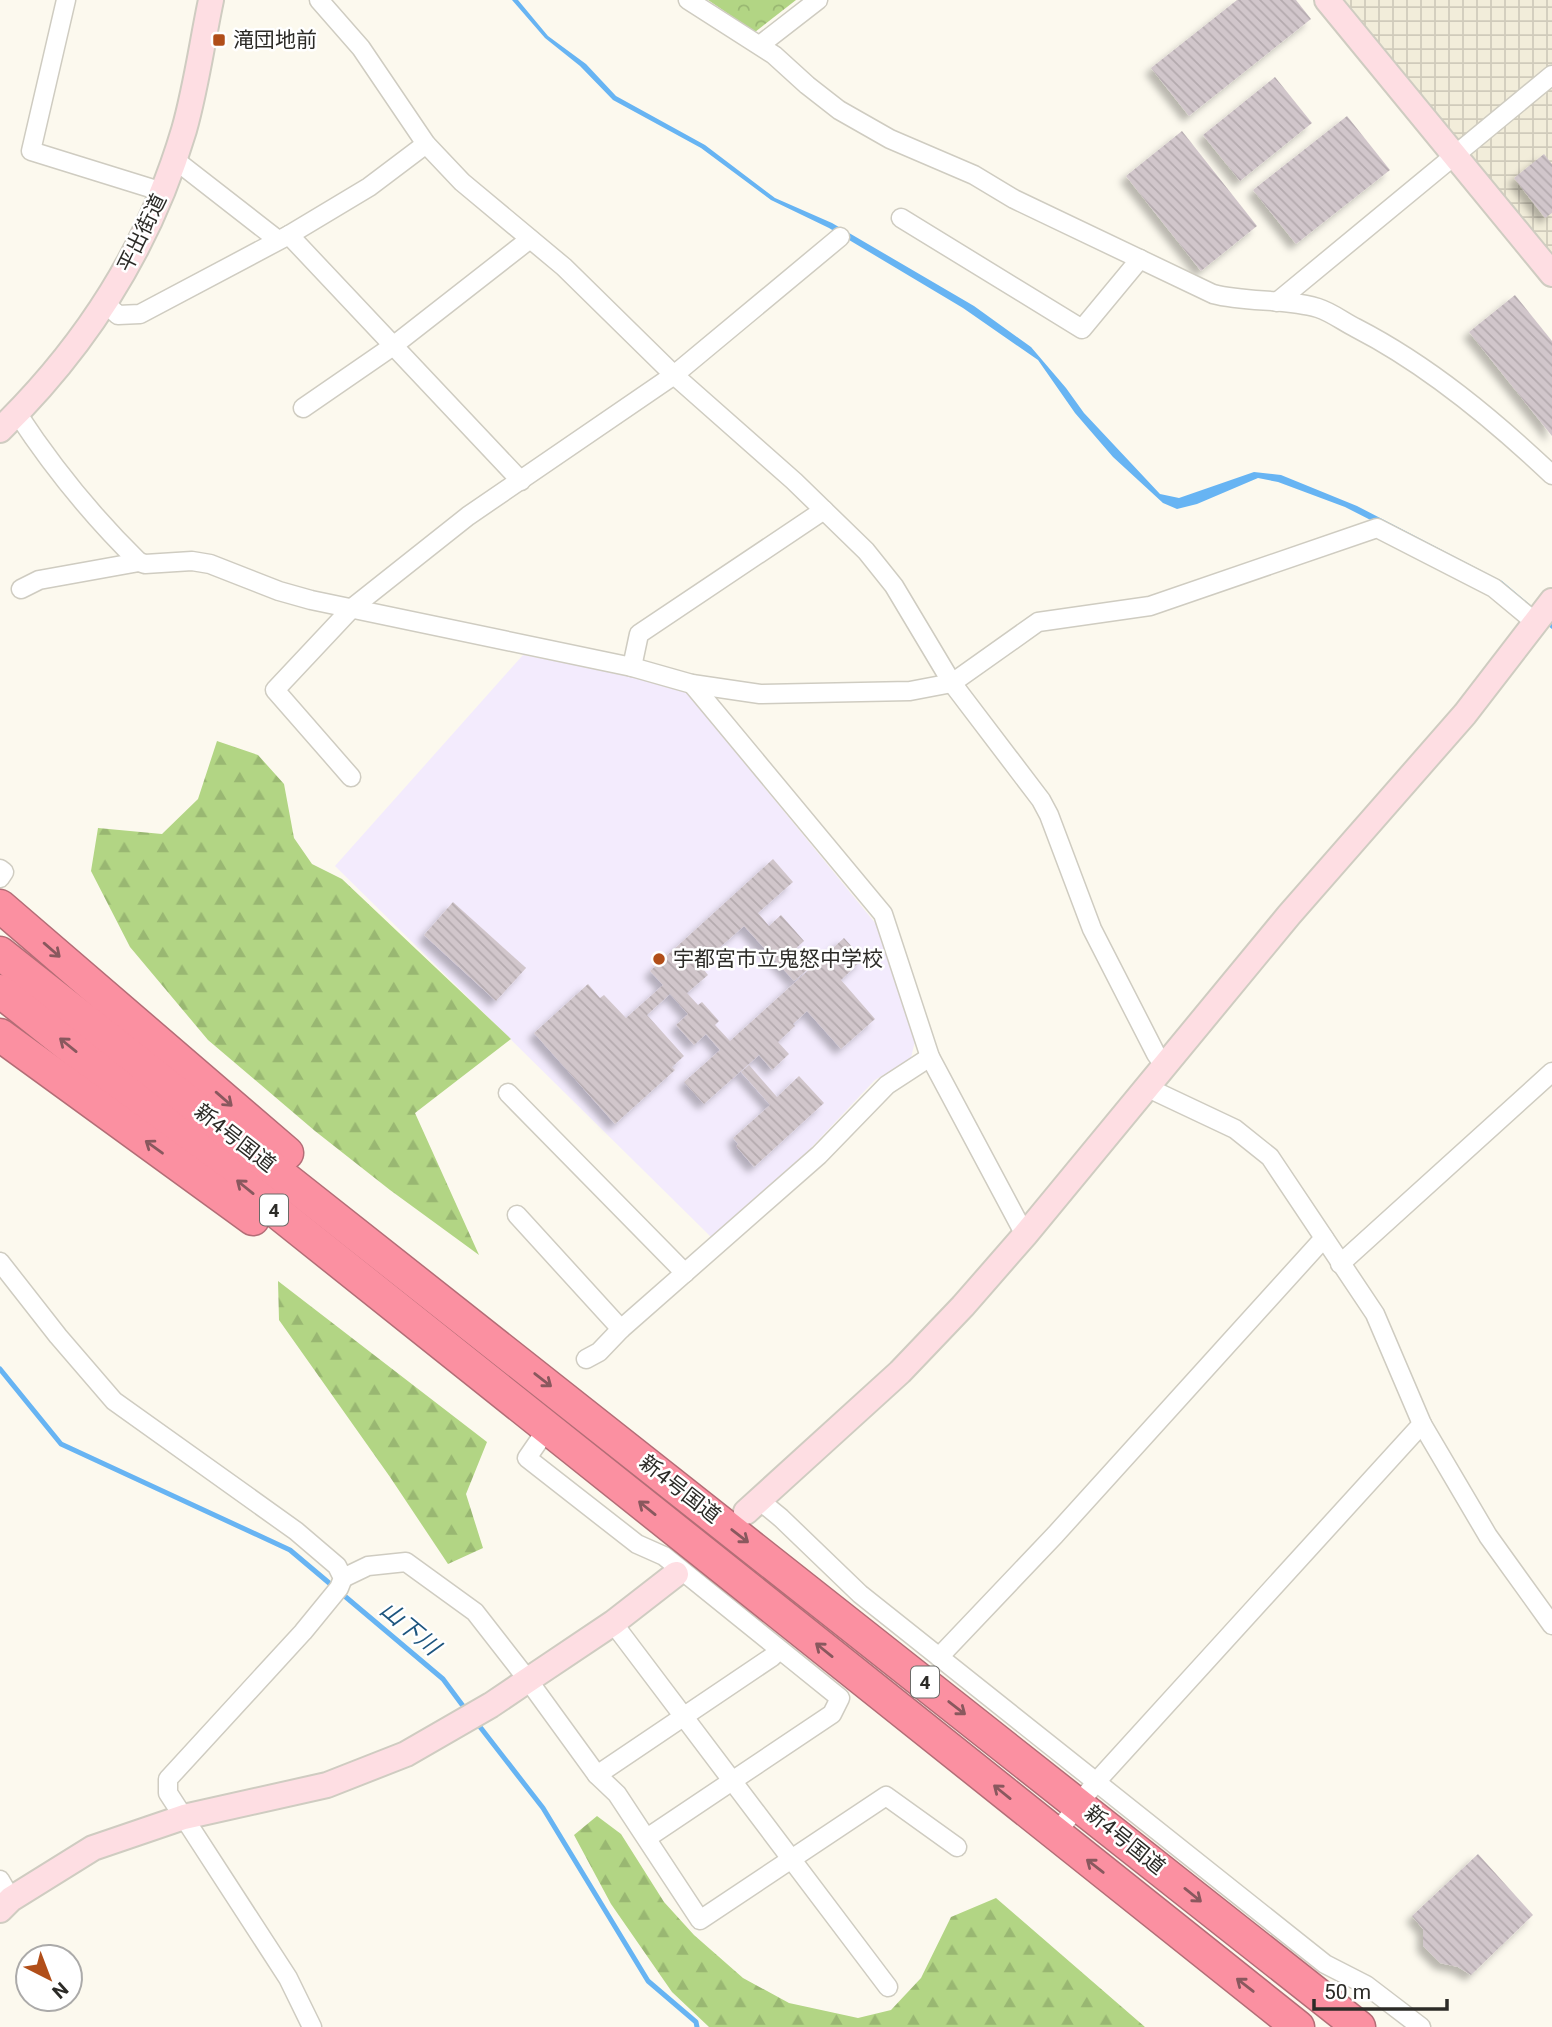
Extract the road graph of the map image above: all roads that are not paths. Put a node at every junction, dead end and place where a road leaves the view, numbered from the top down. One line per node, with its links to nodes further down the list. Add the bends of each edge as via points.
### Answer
1 (66, 0): 12 (street, via 31,151)
2 (211, 0): 11 (street, 平出街道)
3 (318, 0): 9 (street, via 361,48)
4 (688, 0): 7 (street)
5 (818, 0): 7 (street)
6 (1327, 0): 10 (street)
7 (760, 45): 17 (street, via 839,110 890,139 974,175)
8 (1552, 75): 10 (street)
9 (426, 144): 15 (street, via 369,187); 16 (street, via 462,182)
10 (1454, 154): 18 (street); 19 (street)
11 (174, 159): 12 (street, 平出街道); 15 (street)
12 (163, 192): 20 (street, 平出街道)
13 (901, 218): 17 (street, via 1082,329)
14 (840, 237): 22 (street)
15 (283, 238): 20 (street, via 140,314 118,314); 21 (street)
16 (530, 239): 21 (street); 22 (street)
17 (1140, 259): 19 (street, via 1213,293)
18 (1552, 274)
19 (1277, 302): 25 (street, via 1319,309 1381,341 1509,434)
20 (106, 304): 24 (street, 平出街道, via 64,362)
21 (393, 346): 23 (street); 26 (street)
22 (674, 376): 26 (street); 27 (street)
23 (303, 408)
24 (9, 422): 28 (street)
25 (1552, 475)
26 (521, 481): 31 (street, via 468,516)
27 (824, 510): 33 (street, via 639,634); 34 (street, via 894,586)
28 (139, 562): 29 (street, via 39,580); 31 (street, via 192,561 279,591)
29 (21, 589)
30 (1552, 601): 32 (street)
31 (352, 608): 33 (street); 36 (street, via 275,690)
32 (1535, 622): 34 (street, via 1494,588 1377,528 1150,606 1038,622); 44 (street, via 1465,714 1289,915)
33 (632, 667): 35 (street)
34 (952, 683): 35 (street, via 910,691 761,694); 44 (street, via 1041,800 1092,929)
35 (692, 684): 43 (street, via 883,914)
36 (351, 777)
37 (0, 869): 38 (street, via 4,872)
38 (0, 878)
39 (0, 906): 55 (highway, one-way to 55, via 424,1270)
40 (0, 953): 55 (highway, 新4号国道 / 4)
41 (0, 991): 58 (highway, 新4号国道 / 4, one-way to 41)
42 (0, 1035): 58 (highway, one-way to 42, via 496,1401)
43 (930, 1057): 49 (street); 53 (street, via 887,1085 819,1155)
44 (1165, 1066): 46 (street)
45 (1552, 1072): 52 (street)
46 (1146, 1087): 49 (street); 50 (street, via 1235,1129 1256,1144 1270,1157)
47 (509, 1093): 53 (street)
48 (517, 1215): 54 (street)
49 (1025, 1235): 59 (street, via 900,1373)
50 (1324, 1238): 52 (street); 65 (street)
51 (0, 1262): 61 (street, via 114,1401 296,1531 337,1566)
52 (1340, 1264): 57 (street, via 1375,1314)
53 (685, 1273): 54 (street)
54 (621, 1329): 56 (street)
55 (489, 1338): 70 (highway, 新4号国道 / 4, one-way to 70)
56 (586, 1359)
57 (1422, 1424): 63 (street, via 1488,1536); 70 (street)
58 (547, 1429): 64 (street, via 527,1458 636,1544 664,1556); 72 (highway, 新4号国道 / 4, one-way to 58)
59 (752, 1506): 65 (street, via 781,1518 860,1594)
60 (676, 1574): 62 (street)
61 (343, 1578): 66 (street, via 368,1566 406,1562 475,1612); 71 (street, via 303,1632 168,1779 168,1793)
62 (613, 1623): 66 (street); 67 (street)
63 (1552, 1625)
64 (779, 1650): 67 (street); 69 (street, via 840,1698 832,1714)
65 (939, 1657): 70 (street)
66 (528, 1680): 68 (street); 71 (street, via 406,1754 327,1785)
67 (684, 1717): 68 (street); 69 (street)
68 (597, 1775): 73 (street, via 617,1794)
69 (733, 1782): 73 (street); 75 (street)
70 (1087, 1793): 72 (street); 80 (highway, 新4号国道 / 4, one-way to 80); 81 (street)
71 (184, 1817): 76 (street, via 93,1848); 78 (street, via 288,1978)
72 (1055, 1835): 79 (highway, 新4号国道 / 4, one-way to 72)
73 (647, 1838): 75 (street, via 700,1920)
74 (957, 1847): 75 (street, via 886,1796)
75 (791, 1859): 77 (street)
76 (4, 1897)
77 (888, 1987)
78 (312, 2027)
79 (1298, 2027)
80 (1359, 2027)
81 (1421, 2027)

